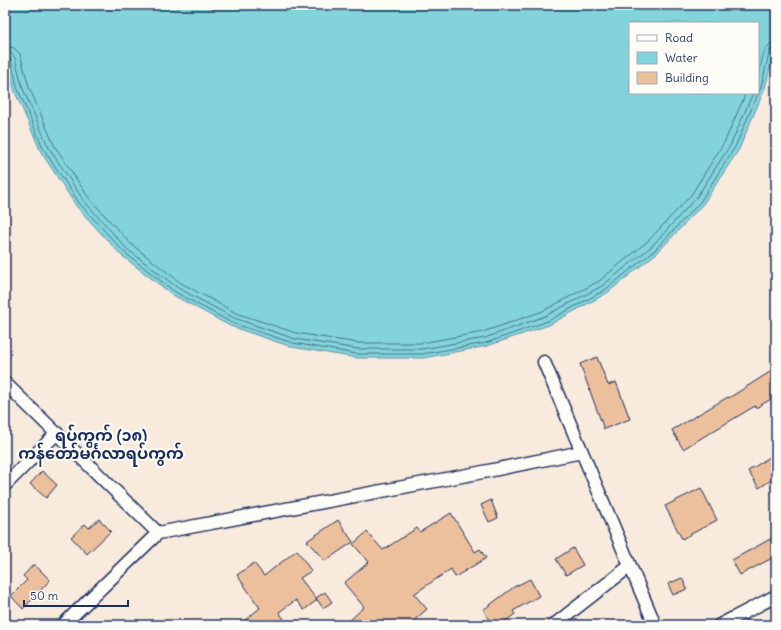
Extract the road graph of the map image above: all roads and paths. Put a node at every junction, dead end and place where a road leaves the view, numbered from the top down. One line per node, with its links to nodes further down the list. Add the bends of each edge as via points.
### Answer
1 (544, 362): 4 (street)
2 (5, 382): 3 (street)
3 (57, 434): 5 (street); 6 (street)
4 (582, 452): 6 (street); 7 (street)
5 (5, 485)
6 (158, 533): 9 (street)
7 (630, 566): 10 (street); 11 (street)
8 (776, 596): 12 (street)
9 (63, 625)
10 (554, 625)
11 (655, 625)
12 (720, 625)

